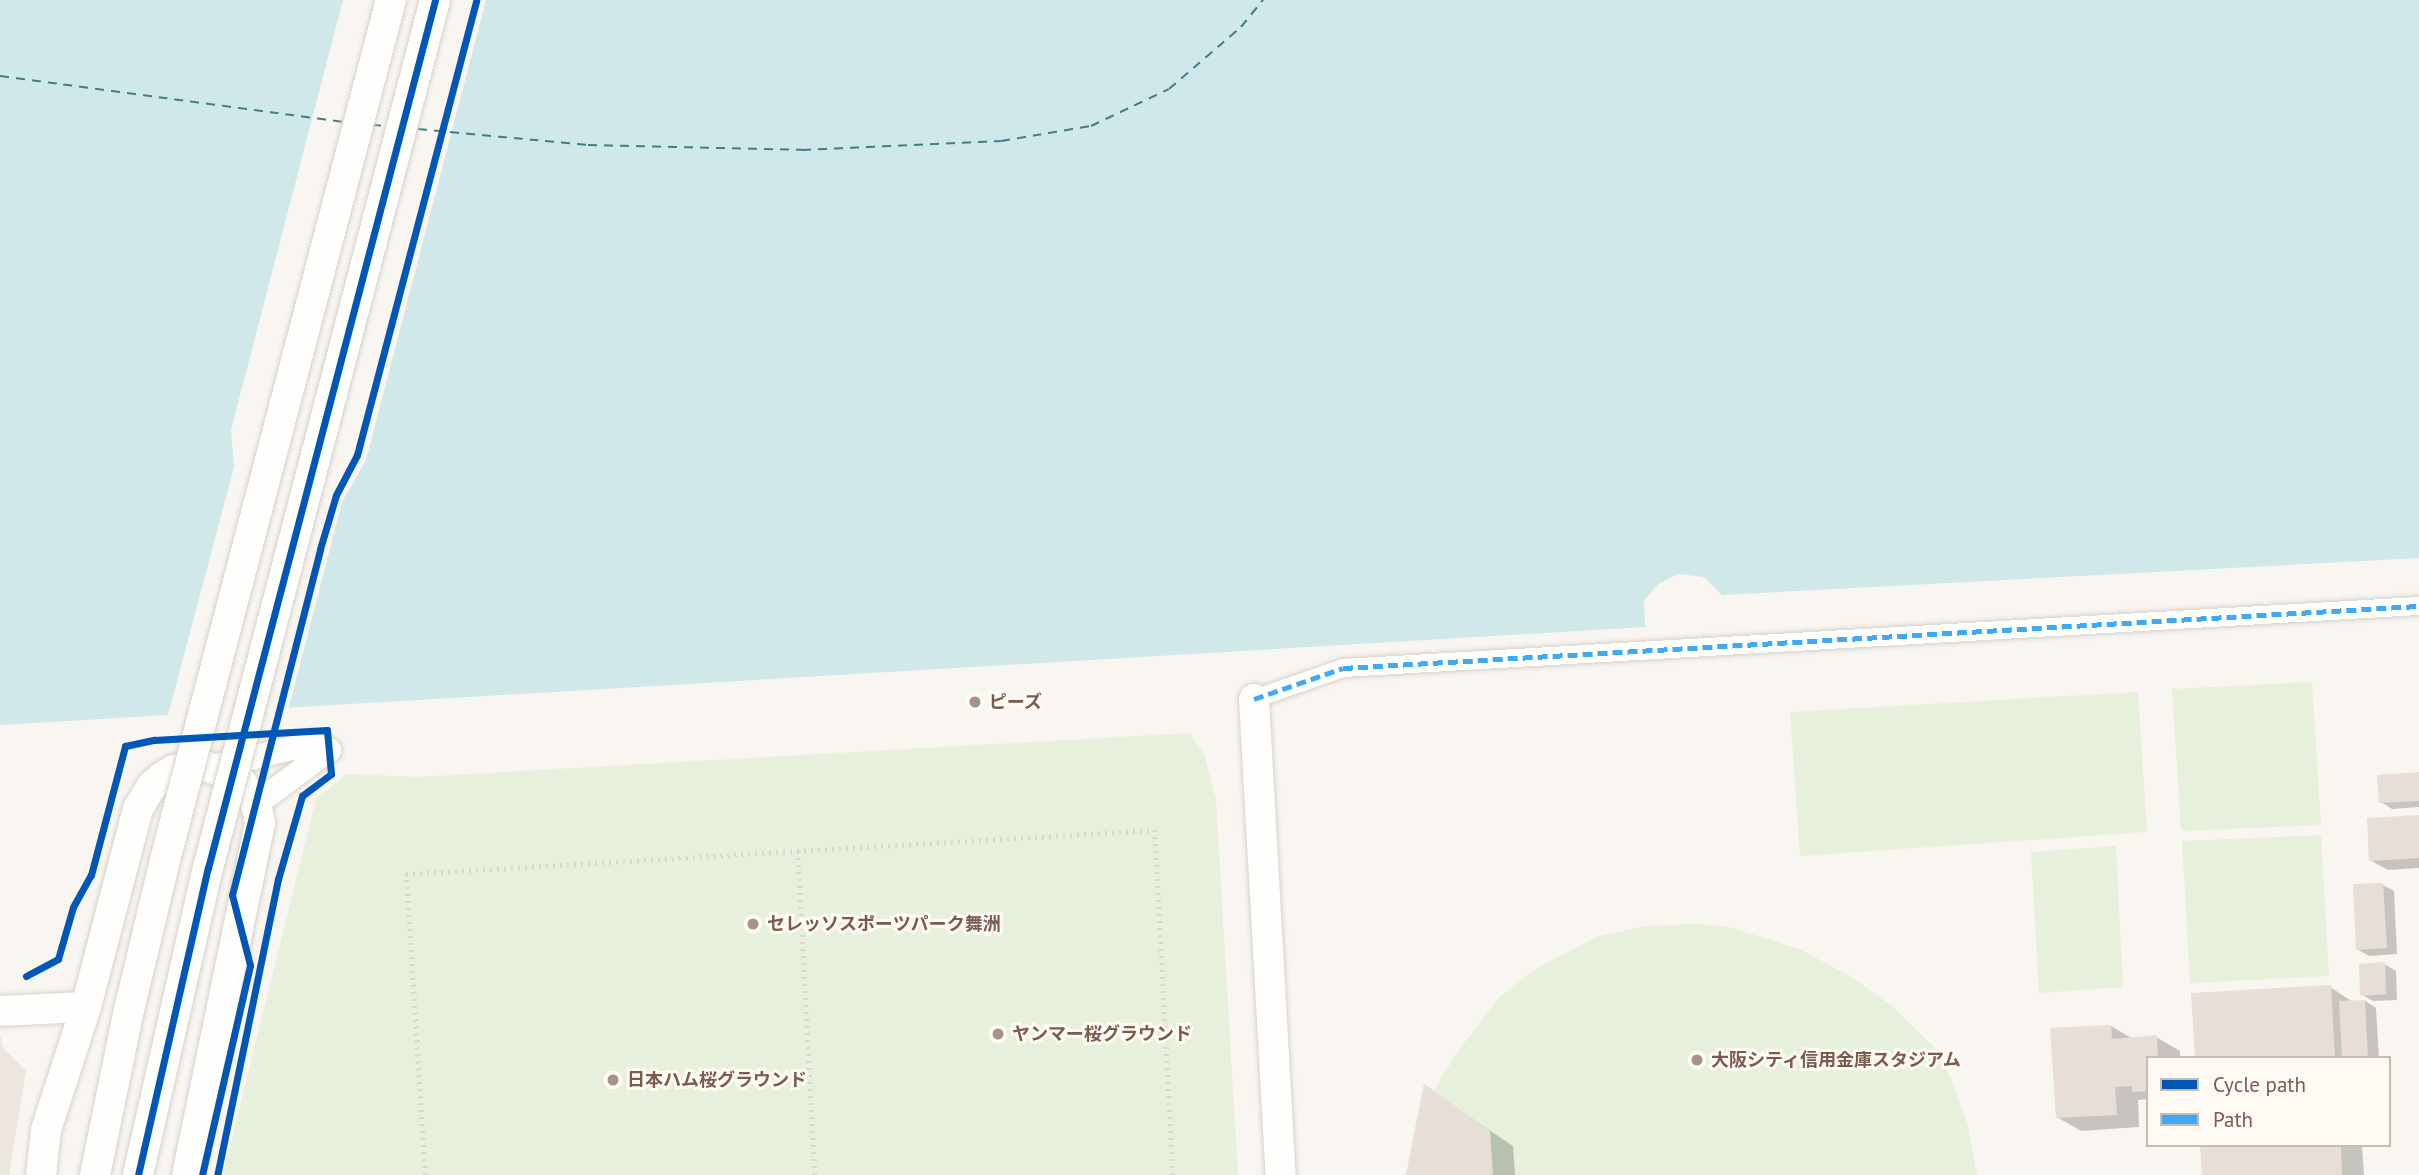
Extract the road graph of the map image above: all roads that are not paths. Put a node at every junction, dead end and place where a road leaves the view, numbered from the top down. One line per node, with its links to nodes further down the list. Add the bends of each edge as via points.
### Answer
1 (391, 0): 10 (street, bridge, via 165,860)
2 (435, 0): 11 (street, bridge, via 208,869)
3 (2419, 606): 4 (street, via 1343,668)
4 (1254, 699): 13 (street)
5 (214, 767): 6 (street, via 241,782); 6 (street, via 309,744 330,750); 7 (street, via 174,770 144,797)
6 (256, 804): 12 (street, via 260,839)
7 (86, 1007): 8 (street); 9 (street, via 46,1130)
8 (0, 1011)
9 (41, 1175)
10 (95, 1175)
11 (138, 1175)
12 (187, 1175)
13 (1281, 1175)

